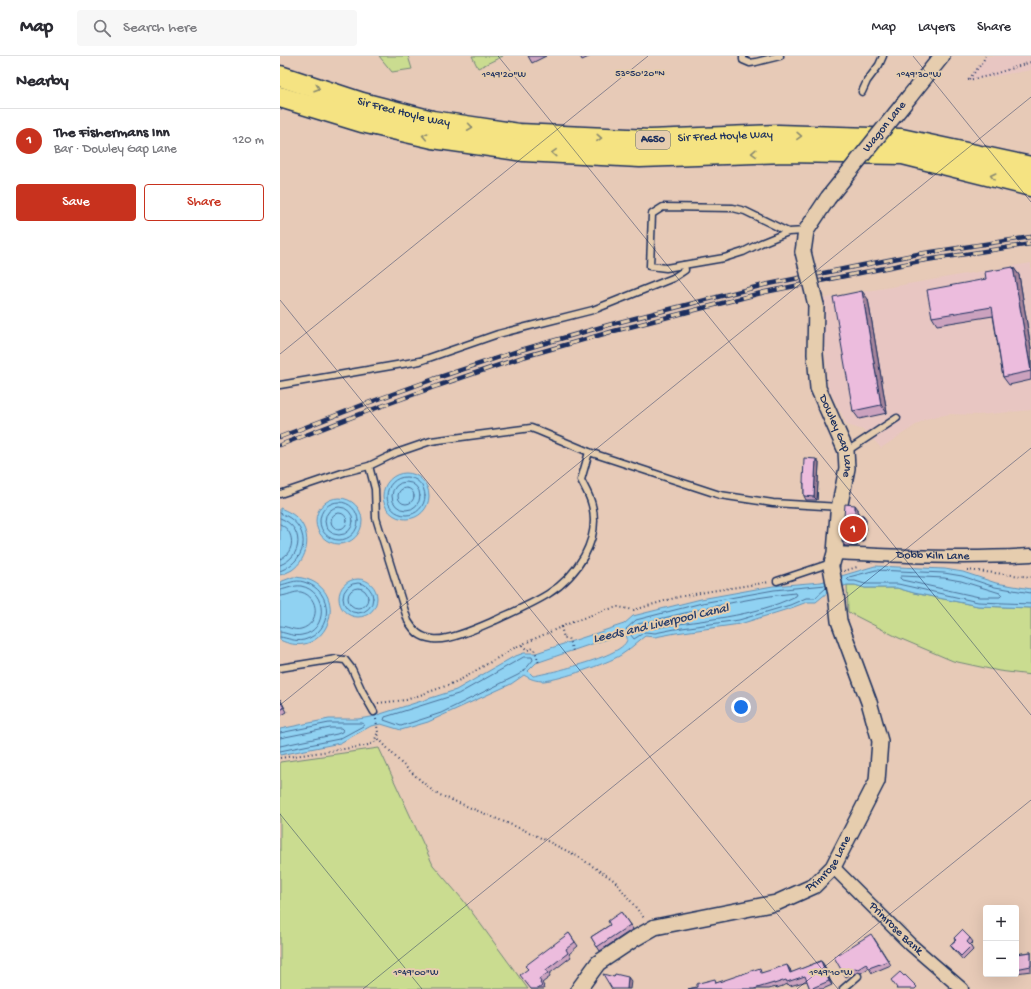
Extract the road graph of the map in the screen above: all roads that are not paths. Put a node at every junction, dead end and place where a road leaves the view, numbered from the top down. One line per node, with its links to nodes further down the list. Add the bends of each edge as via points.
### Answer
1 (743, 56): 2 (lane, via 744,60 750,63)
2 (780, 56)
3 (883, 56): 6 (lane)
4 (942, 56): 10 (street, Wagon Lane, bridge, via 828,198)
5 (280, 76): 8 (highway, Sir Fred Hoyle Way / A650, one-way to 8, via 362,103 432,121 519,134 650,140 778,136 901,139)
6 (862, 92)
7 (280, 97): 9 (highway, Sir Fred Hoyle Way / A650, one-way to 7, via 903,154 786,152 640,157 524,151 433,138 369,124)
8 (1031, 167)
9 (1031, 186)
10 (806, 231): 11 (lane); 16 (street, Dowley Gap Lane, bridge, via 803,252 816,306 815,354 818,388)
11 (788, 232): 12 (lane, via 743,252); 12 (lane, via 745,211 733,208 663,207 652,214 650,266 666,268)
12 (684, 265): 13 (lane, via 684,270 673,278 594,310 498,334 420,361)
13 (280, 385)
14 (897, 418): 16 (lane)
15 (589, 452): 17 (lane, via 531,428 431,441); 17 (lane, via 581,480 592,504 592,537 585,555 570,576 548,594 517,610 478,628 434,640 414,631 408,621 376,518 375,489); 19 (lane, via 720,495 773,503)
16 (846, 452): 19 (street, Dowley Gap Lane, via 847,468)
17 (369, 466): 18 (lane)
18 (280, 494)
19 (840, 507): 21 (street, Dowley Gap Lane)
20 (1031, 554): 21 (street, Dobb Kiln Lane, via 882,555)
21 (834, 564): 22 (lane); 25 (street, Primrose Lane, bridge, via 839,621 869,702 880,741 877,781)
22 (777, 581)
23 (280, 668): 24 (lane, via 344,660 352,669)
24 (374, 712)
25 (833, 867): 27 (street, Primrose Lane, via 814,886 776,903 655,927 598,963); 29 (street, Primrose Bank, via 910,944)
26 (858, 976): 28 (lane)
27 (579, 989)
28 (843, 989)
29 (962, 989)

